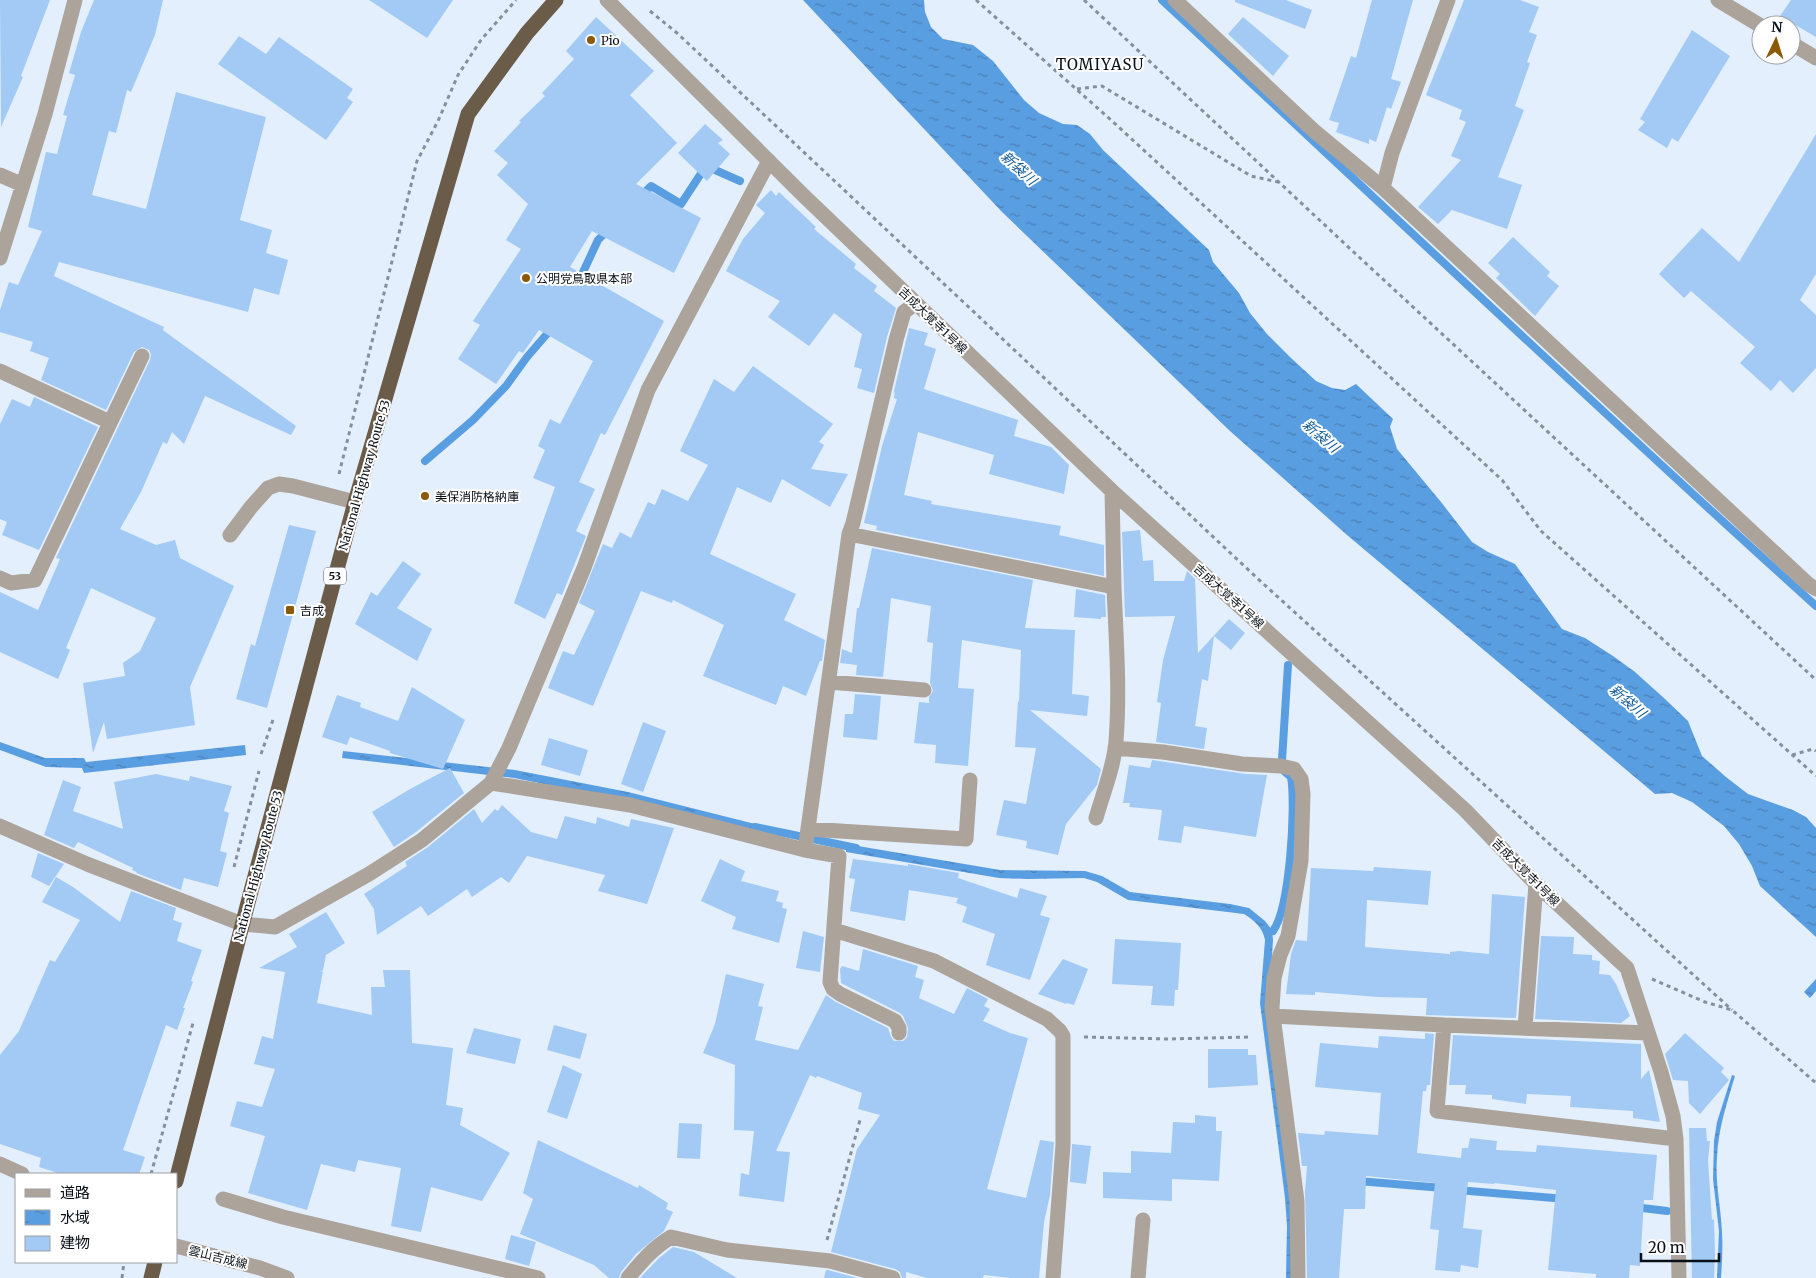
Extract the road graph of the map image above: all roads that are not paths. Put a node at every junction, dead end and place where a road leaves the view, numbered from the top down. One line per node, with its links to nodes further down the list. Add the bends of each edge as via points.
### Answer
1 (75, 0): 12 (street)
2 (556, 0): 20 (highway, National Highway Route 53 / 53, via 527,33 468,114)
3 (607, 0): 10 (street, 吉成大覚寺1号線)
4 (1175, 0): 13 (street, via 1313,130)
5 (1448, 0): 13 (street, via 1392,153)
6 (1718, 0): 7 (street)
7 (1751, 20)
8 (1801, 49): 9 (street)
9 (1816, 58)
10 (769, 161): 15 (street, 吉成大覚寺1号線); 30 (street, via 648,390 584,568 509,748)
11 (0, 175): 12 (street)
12 (23, 185): 14 (street)
13 (1383, 188): 25 (street)
14 (0, 258)
15 (916, 303): 19 (street, 吉成大覚寺1号線); 21 (street, via 904,312)
16 (142, 356): 18 (street)
17 (0, 371): 18 (street)
18 (110, 422): 23 (street, via 35,580 11,582)
19 (1112, 491): 24 (street); 35 (street, 吉成大覚寺1号線, via 1465,810)
20 (355, 502): 22 (street, via 279,484 268,488); 36 (highway, National Highway Route 53 / 53)
21 (849, 534): 24 (street); 26 (street)
22 (230, 535)
23 (0, 578)
24 (1114, 587): 28 (street, via 1118,665)
25 (1816, 589)
26 (829, 682): 27 (street); 33 (street)
27 (924, 690)
28 (1115, 748): 31 (street); 38 (street, via 1294,768 1302,780 1301,861 1288,936 1274,978)
29 (970, 780): 33 (street, via 966,839)
30 (491, 783): 34 (street, via 630,805); 36 (street, via 422,840 369,874 275,927)
31 (1096, 818)
32 (0, 826): 36 (street, via 87,864)
33 (808, 829): 34 (street)
34 (805, 850): 37 (street, via 839,856)
35 (1536, 884): 40 (street); 42 (street, 吉成大覚寺1号線, via 1627,968)
36 (242, 924): 46 (highway, National Highway Route 53 / 53)
37 (834, 930): 41 (street, via 830,975 833,989 895,1021); 56 (street, via 934,961 1047,1019 1060,1031 1063,1036 1063,1145)
38 (1273, 1016): 39 (street); 58 (street, via 1297,1201)
39 (1444, 1025): 40 (street); 43 (street, via 1437,1111)
40 (1525, 1028): 42 (street)
41 (899, 1033)
42 (1648, 1033): 43 (street, 吉成大覚寺1号線, via 1673,1116)
43 (1676, 1139): 59 (street, 吉成大覚寺1号線)
44 (0, 1164): 45 (street)
45 (20, 1173)
46 (178, 1173)
47 (223, 1199): 53 (street, via 283,1217)
48 (1143, 1220): 57 (street)
49 (178, 1247): 52 (street, 雲山吉成線)
50 (155, 1263): 51 (highway)
51 (151, 1278)
52 (287, 1278)
53 (538, 1278)
54 (628, 1278): 55 (street, via 644,1259 671,1237 727,1250 830,1261)
55 (893, 1278)
56 (1053, 1278)
57 (1138, 1278)
58 (1298, 1278)
59 (1679, 1278)

